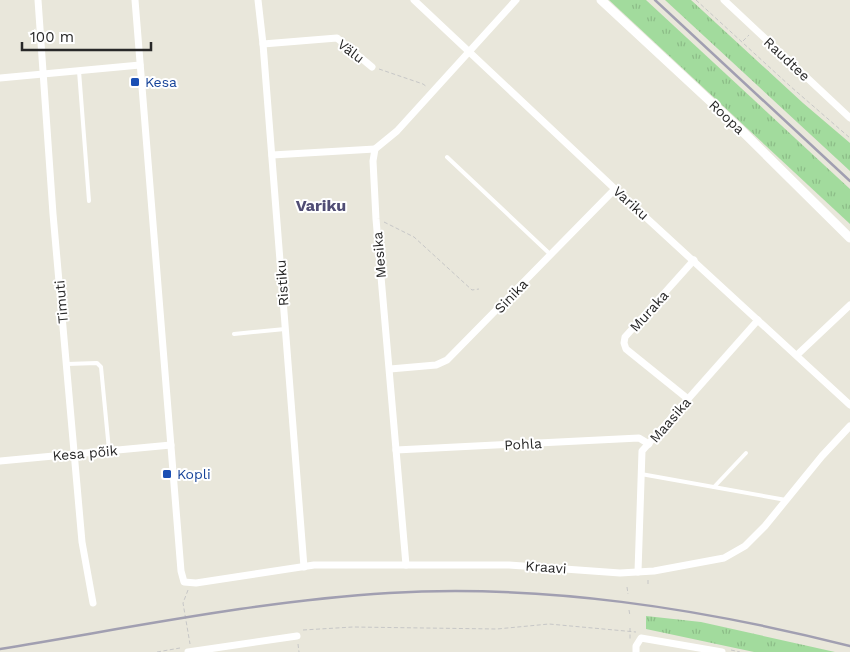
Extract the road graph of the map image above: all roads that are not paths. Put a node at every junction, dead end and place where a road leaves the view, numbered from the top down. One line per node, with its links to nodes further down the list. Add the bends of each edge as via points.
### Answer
1 (38, 0): 13 (street, Timuti)
2 (135, 0): 10 (street)
3 (258, 0): 8 (street, Ristiku)
4 (414, 0): 9 (street, Variku)
5 (516, 0): 9 (street)
6 (600, 0): 21 (street, Roopa, via 739,128)
7 (724, 0): 15 (street, Raudtee)
8 (263, 44): 11 (street, Välu, via 337,38); 17 (street, Ristiku)
9 (469, 51): 16 (street, via 397,131); 19 (street, Variku)
10 (140, 65): 12 (street); 35 (street)
11 (372, 67)
12 (79, 71): 13 (street); 20 (lane)
13 (44, 74): 14 (street); 29 (street, Timuti)
14 (0, 78)
15 (850, 118)
16 (375, 149): 17 (street); 30 (street, Mesika, via 376,219)
17 (272, 155): 26 (street, Ristiku)
18 (447, 157): 22 (lane)
19 (615, 189): 22 (street, Sinika); 23 (street, Variku)
20 (89, 201)
21 (850, 238)
22 (550, 255): 30 (street, Sinika, via 448,360 436,365)
23 (694, 260): 25 (street, Variku); 31 (street, Muraka, via 625,337 624,343 626,349)
24 (850, 305): 28 (street)
25 (758, 320): 28 (street, Variku); 31 (street, Maasika)
26 (285, 329): 27 (lane); 45 (street, Ristiku)
27 (234, 334)
28 (797, 355): 32 (street, Variku)
29 (66, 364): 36 (lane, via 97,363 101,367); 39 (street, Timuti)
30 (390, 369): 37 (street, Mesika)
31 (688, 399): 34 (street, Maasika)
32 (850, 405)
33 (850, 426): 43 (street, Kraavi)
34 (649, 444): 37 (street, Pohla, via 639,438); 41 (street, Maasika, via 642,451)
35 (171, 445): 36 (street, Kesa põik); 45 (street, Kraavi, via 180,562 186,582)
36 (109, 450): 39 (street, Kesa põik)
37 (396, 450): 44 (street, Mesika)
38 (746, 453): 42 (lane)
39 (75, 454): 40 (street, Kesa põik); 47 (street, Timuti, via 82,542)
40 (0, 461)
41 (641, 474): 42 (lane); 46 (street, Maasika)
42 (714, 487): 43 (lane)
43 (786, 500): 46 (street, Kraavi, via 745,546 724,558)
44 (406, 565): 45 (street, Kraavi); 46 (street, Kraavi, via 509,565)
45 (304, 567)
46 (638, 572)
47 (93, 603)
48 (297, 633): 49 (street)
49 (189, 649)
50 (636, 652): 51 (street, via 641,635)
51 (722, 652)

